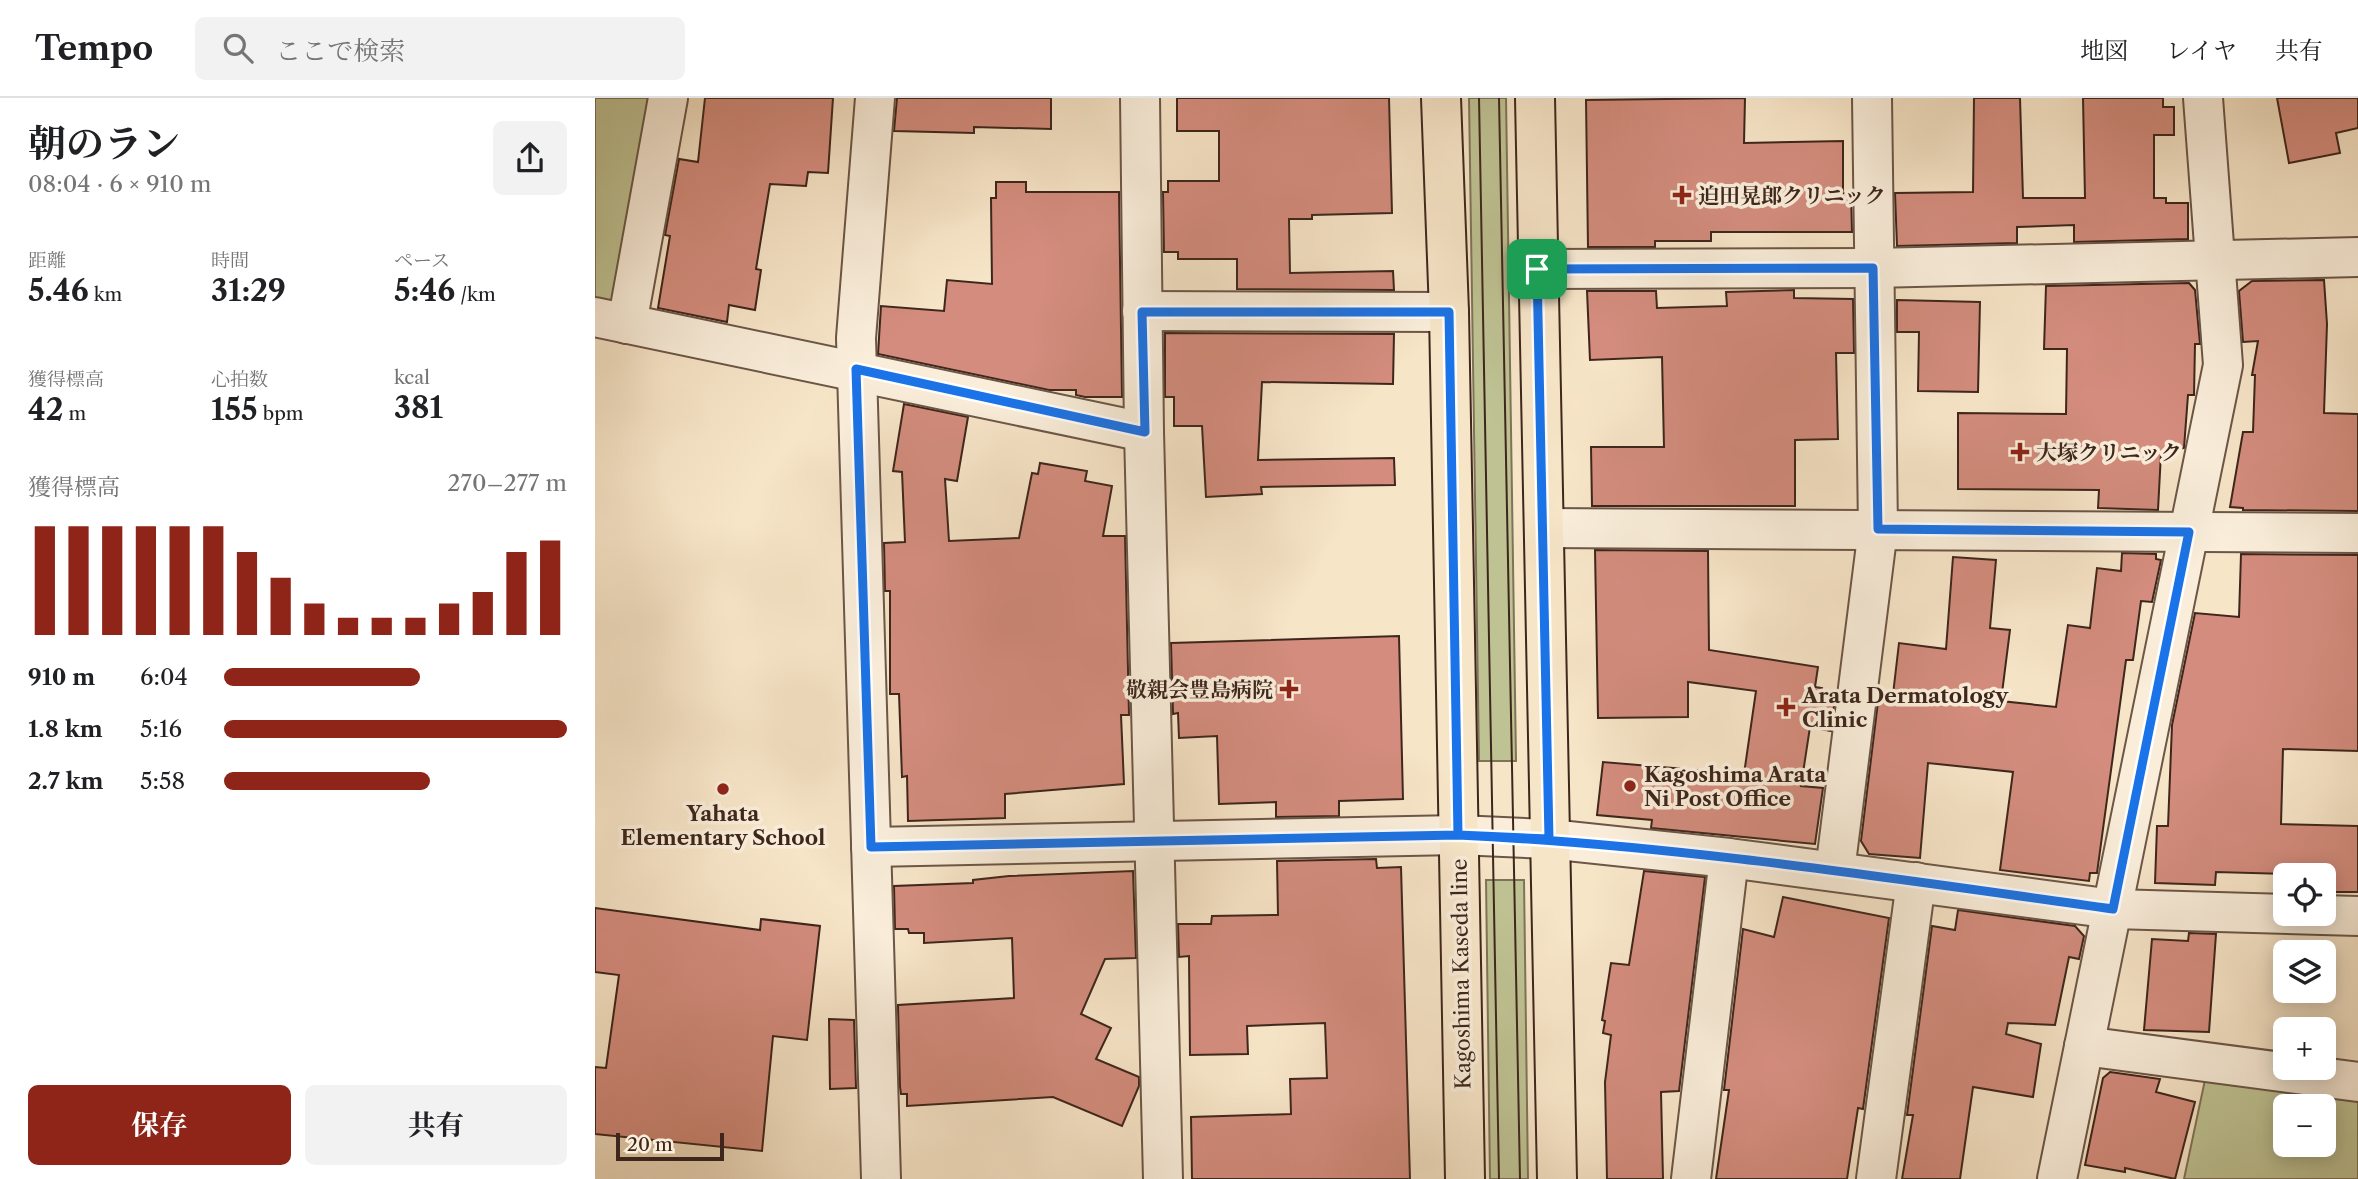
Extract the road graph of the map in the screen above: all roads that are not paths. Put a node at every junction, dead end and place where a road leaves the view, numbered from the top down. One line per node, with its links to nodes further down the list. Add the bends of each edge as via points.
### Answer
1 (668, 98): 14 (street)
2 (876, 98): 15 (street)
3 (1140, 98): 12 (street)
4 (1441, 98): 13 (main road, Kagoshima Kaseda line)
5 (1535, 98): 11 (main road)
6 (1872, 98): 10 (street)
7 (2203, 98): 9 (street)
8 (2358, 257): 9 (street)
9 (2214, 262): 10 (street); 19 (street, via 2223,365)
10 (1873, 268): 11 (street); 18 (street)
11 (1537, 269): 17 (main road)
12 (1142, 312): 13 (street); 16 (street)
13 (1449, 312): 21 (main road, Kagoshima Kaseda line)
14 (611, 321): 15 (street)
15 (856, 369): 16 (street); 24 (street)
16 (1145, 432): 23 (street)
17 (1545, 528): 18 (street); 22 (main road)
18 (1878, 529): 19 (street); 26 (street)
19 (2189, 532): 20 (street); 28 (street)
20 (2358, 533)
21 (1458, 835): 22 (street); 23 (street); 34 (main road, Kagoshima Kaseda line)
22 (1549, 839): 25 (street); 35 (main road)
23 (1155, 840): 24 (street); 33 (street)
24 (871, 847): 32 (street)
25 (1729, 858): 26 (street); 36 (street)
26 (1835, 871): 27 (street)
27 (1916, 882): 28 (street); 37 (street)
28 (2113, 909): 29 (street); 30 (street)
29 (2358, 916)
30 (2084, 1046): 31 (street); 38 (street)
31 (2358, 1082)
32 (881, 1179)
33 (1163, 1179)
34 (1465, 1179)
35 (1557, 1179)
36 (1691, 1179)
37 (1876, 1179)
38 (2057, 1179)

